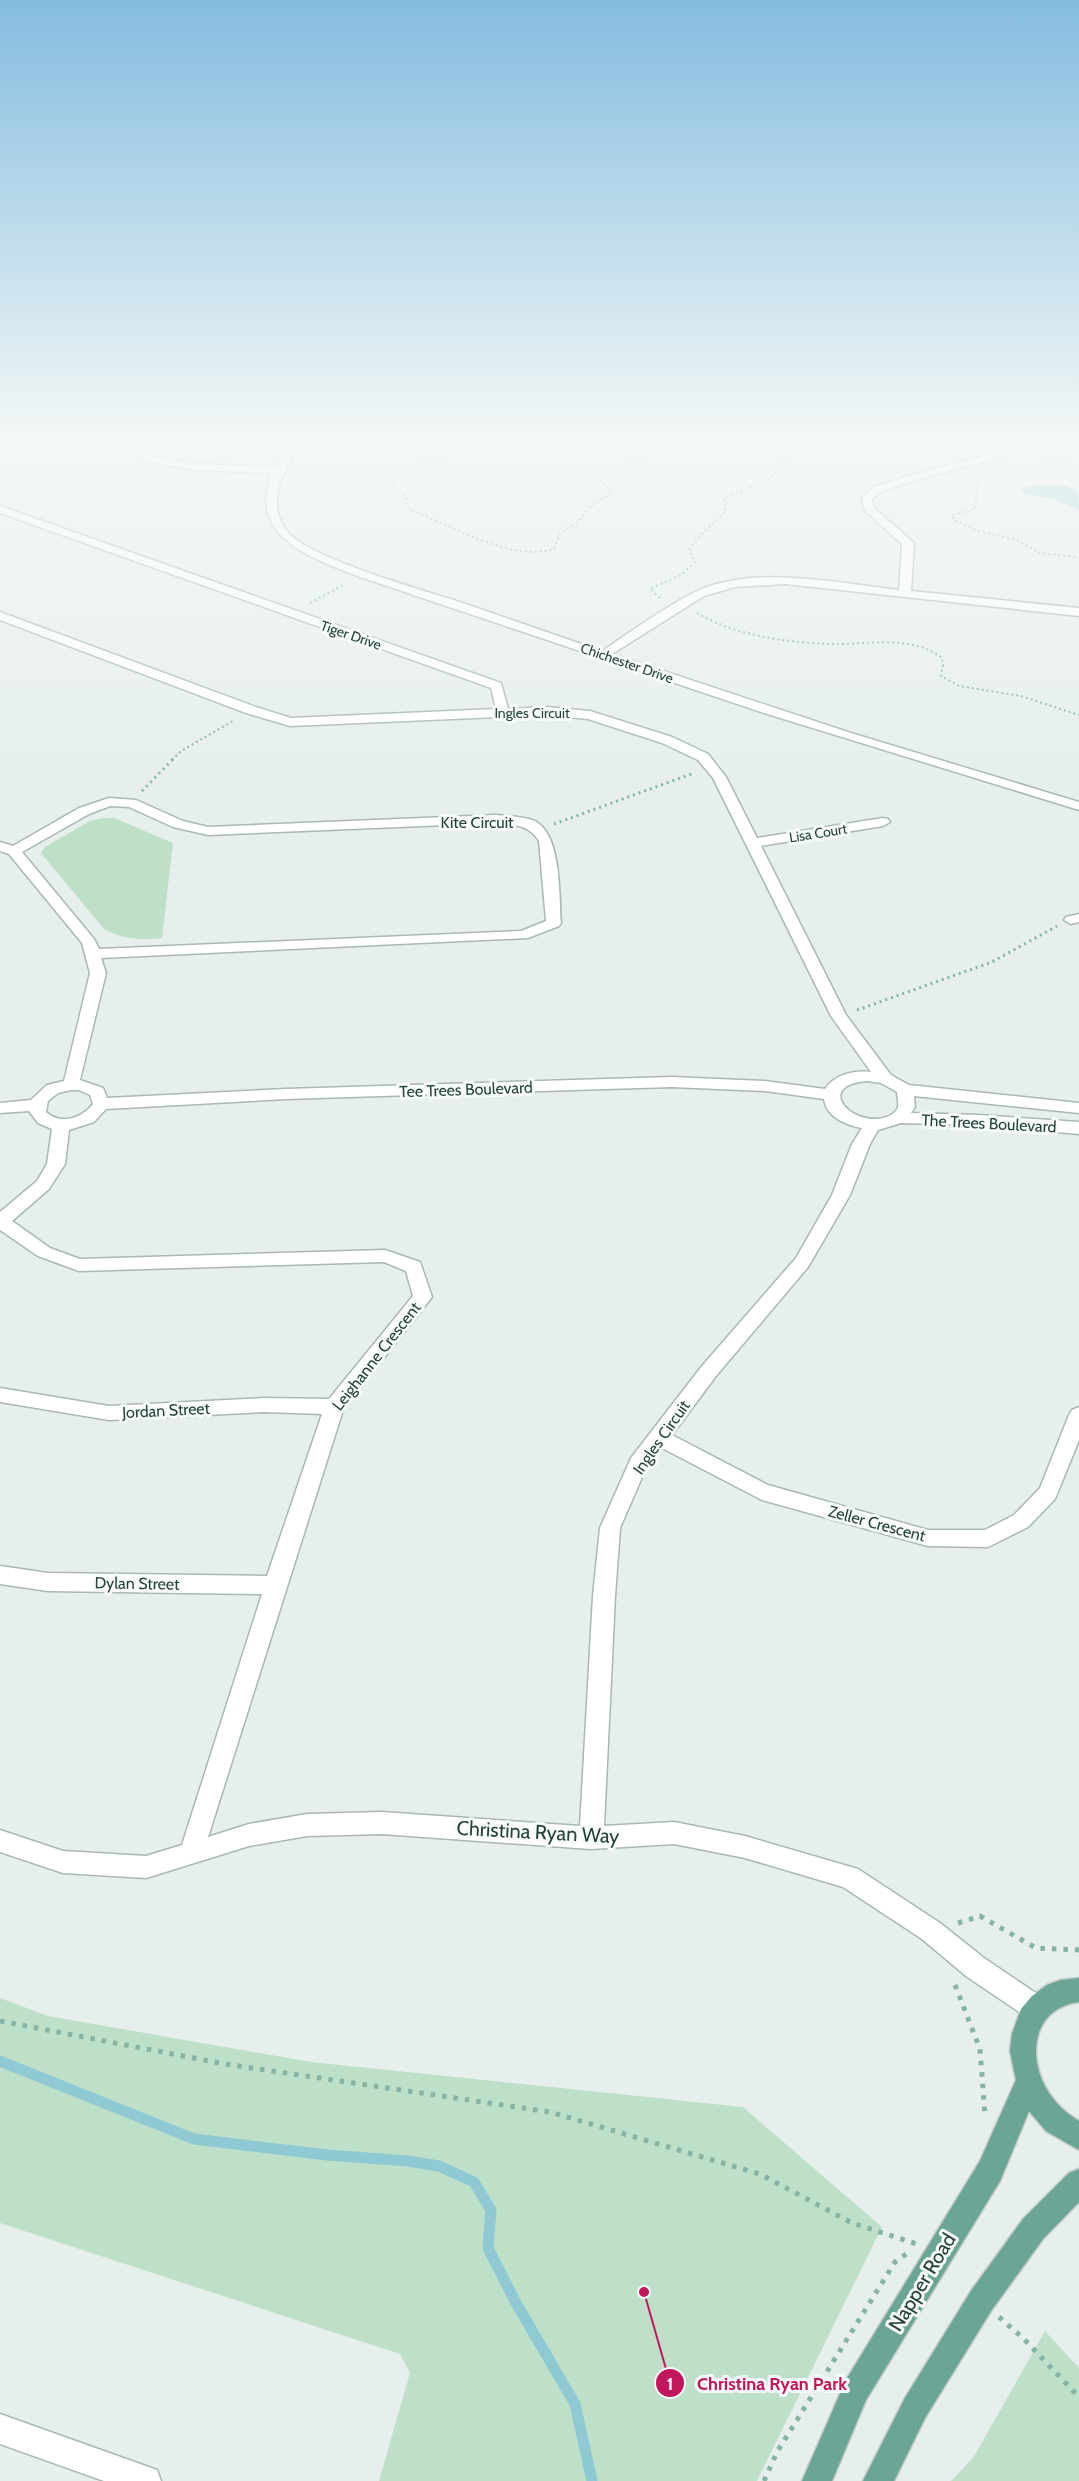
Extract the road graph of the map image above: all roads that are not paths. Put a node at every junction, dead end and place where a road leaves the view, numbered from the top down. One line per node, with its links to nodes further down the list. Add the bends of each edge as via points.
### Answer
1 (118, 553): 8 (street, Tiger Drive, via 497,686)
2 (313, 553): 7 (street, Chichester Drive)
3 (907, 553): 4 (street)
4 (905, 594): 5 (street); 7 (street, via 785,581 734,584 700,594)
5 (1079, 612)
6 (0, 616): 8 (street, Ingles Circuit, via 290,722)
7 (603, 656): 9 (street, Chichester Drive)
8 (503, 712): 11 (street, Ingles Circuit, via 590,715 667,740 703,757 719,777)
9 (1079, 806)
10 (884, 822): 11 (street, Lisa Court)
11 (752, 843): 14 (street, Ingles Circuit, via 839,1016)
12 (7, 848): 13 (street, via 89,942); 13 (street, Kite Circuit, via 109,802 131,803 178,824 208,831 495,819 529,823 546,841 554,923 523,935)
13 (92, 954): 15 (street, via 98,973)
14 (885, 1079): 16 (street); 17 (street, via 855,1077 834,1087)
15 (71, 1084): 18 (street, via 91,1088 101,1098); 19 (street, via 53,1089)
16 (905, 1090): 21 (street, The Trees Boulevard); 22 (street, via 908,1101)
17 (831, 1095): 18 (street, Tee Trees Boulevard, via 765,1086 672,1082); 24 (street, via 832,1104 840,1113 850,1120)
18 (101, 1104): 23 (street, via 83,1122)
19 (37, 1106): 20 (street); 23 (street, via 42,1119)
20 (0, 1108)
21 (1079, 1108)
22 (900, 1118): 24 (street); 25 (street, The Trees Boulevard)
23 (61, 1125): 26 (street, via 56,1164 43,1185)
24 (872, 1125): 30 (street, Ingles Circuit, via 842,1195 802,1262 709,1371)
25 (1079, 1128)
26 (0, 1222): 28 (street, Leighanne Crescent, via 44,1252 79,1265 385,1256 414,1267 423,1297)
27 (0, 1395): 28 (street, Jordan Street, via 109,1413 264,1405)
28 (334, 1407): 32 (street, Leighanne Crescent)
29 (1079, 1415): 30 (street, Zeller Crescent, via 1048,1493 1021,1521 988,1539 928,1538 762,1492)
30 (659, 1437): 33 (street, Ingles Circuit, via 638,1464 610,1528)
31 (0, 1575): 32 (street, Dylan Street, via 48,1582)
32 (275, 1585): 35 (street, Leighanne Crescent)
33 (591, 1838): 35 (street, Christina Ryan Way, via 382,1823 307,1825 249,1835); 37 (street, Christina Ryan Way, via 674,1833 746,1847 849,1877)
34 (0, 1841): 35 (street, Christina Ryan Way, via 63,1862 110,1865 146,1867)
35 (192, 1853)
36 (1079, 1990): 37 (main road, via 1056,1994)
37 (1037, 2009): 38 (main road, via 1026,2027 1022,2052)
38 (1028, 2083): 39 (main road, via 1047,2113); 43 (main road, Napper Road, via 990,2171 926,2246 856,2390)
39 (1079, 2137)
40 (1079, 2182): 44 (main road, via 1033,2229 981,2301 915,2408)
41 (0, 2429): 42 (street)
42 (146, 2481)
43 (818, 2481)
44 (878, 2481)

